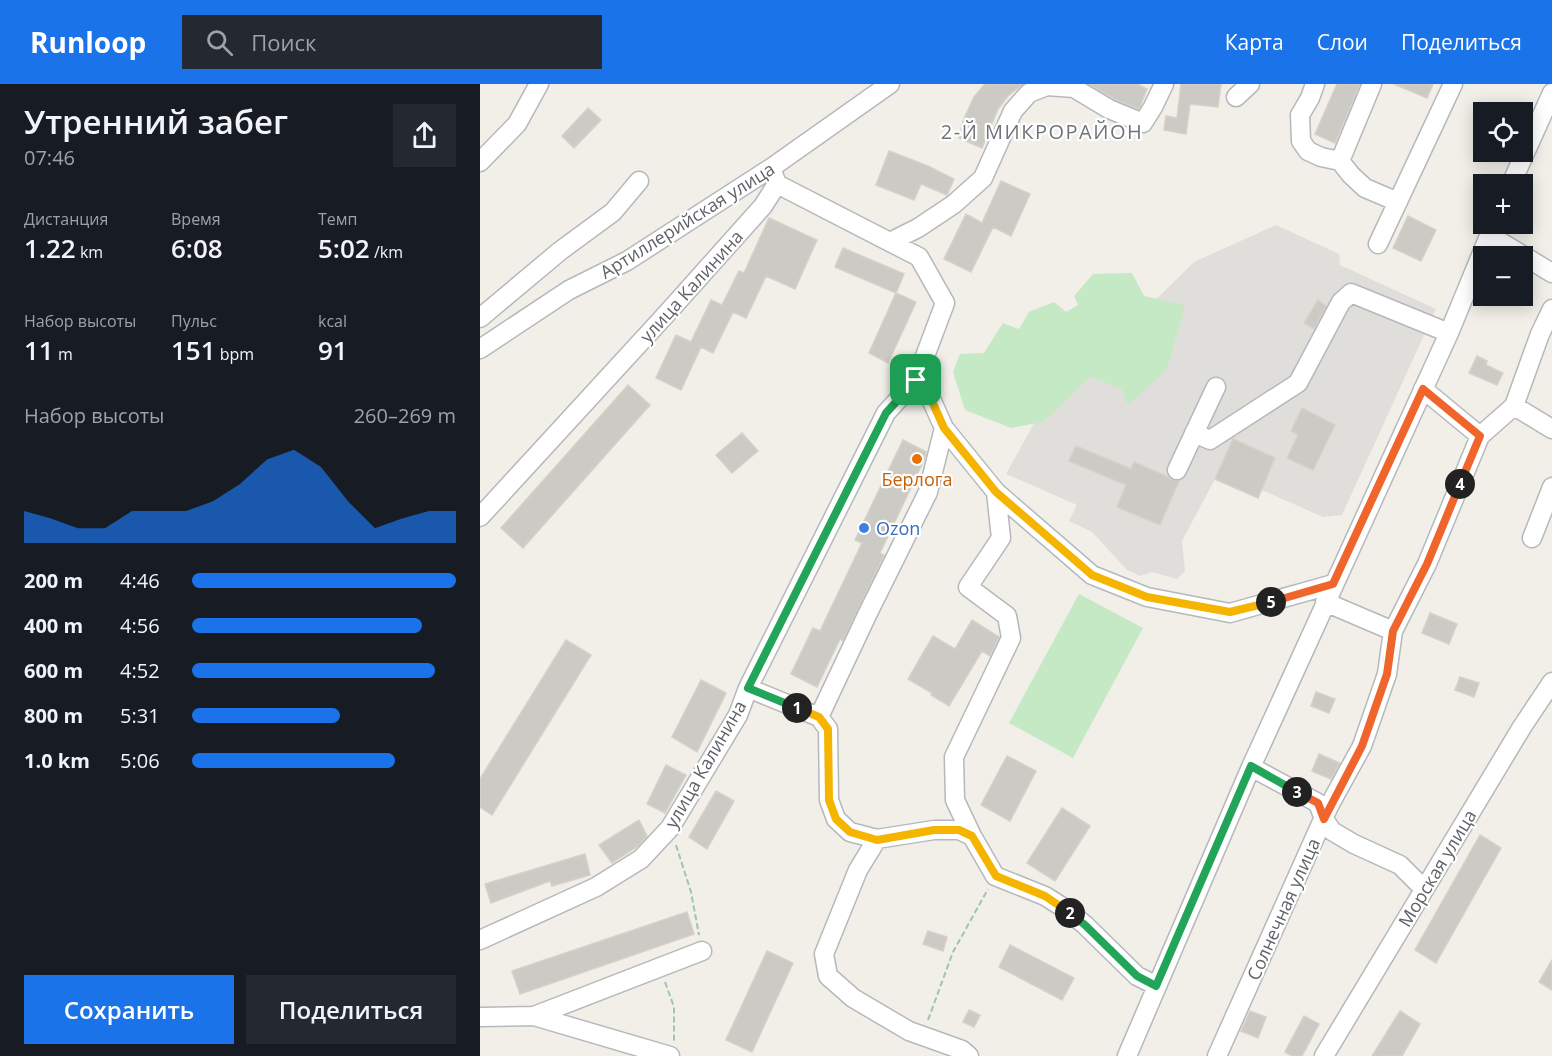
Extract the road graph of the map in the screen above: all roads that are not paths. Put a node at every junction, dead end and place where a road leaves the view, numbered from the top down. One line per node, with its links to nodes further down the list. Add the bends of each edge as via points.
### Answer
1 (539, 84): 11 (street, via 517,124)
2 (890, 84): 13 (street, Артиллерийская улица)
3 (1164, 84): 18 (street, via 1143,123 1074,88 1047,87 1029,93 1013,111 983,178 954,204)
4 (1250, 84): 9 (street)
5 (1315, 84): 10 (street, via 1300,115 1301,141 1308,151)
6 (1372, 84): 10 (street)
7 (1453, 84): 15 (street)
8 (1552, 93): 12 (street)
9 (1236, 97)
10 (1340, 161): 15 (street, via 1365,188)
11 (480, 162)
12 (1516, 174)
13 (774, 176): 18 (street); 24 (street, Артиллерийская улица, via 569,290); 36 (street, улица Калинина, via 763,206)
14 (639, 181): 22 (street, via 613,212)
15 (1398, 202): 19 (street)
16 (1489, 234): 23 (street)
17 (1498, 234): 20 (street)
18 (890, 242): 25 (street, via 919,257 945,303)
19 (1378, 244)
20 (1552, 273)
21 (1552, 309): 28 (street, Солнечная улица)
22 (480, 318)
23 (1449, 333): 27 (street); 31 (street, via 1351,293 1341,302 1298,384 1210,441)
24 (480, 349)
25 (916, 380): 29 (street, via 931,399); 42 (street, улица Калинина, via 886,413)
26 (1216, 387): 31 (street)
27 (1423, 389): 32 (street); 38 (street)
28 (1514, 406): 30 (street); 32 (street, Солнечная улица)
29 (944, 428): 35 (street); 43 (street, via 928,492)
30 (1552, 429)
31 (1194, 433): 33 (street)
32 (1480, 436): 40 (street, Солнечная улица, via 1427,564)
33 (1177, 470)
34 (1552, 487): 37 (street)
35 (996, 492): 38 (street, via 1092,575 1147,597 1230,612); 46 (street, via 1001,538 968,587 1007,616 1011,638 954,757 956,800)
36 (480, 517)
37 (1532, 538)
38 (1333, 584): 39 (street)
39 (1325, 602): 40 (street); 44 (street)
40 (1393, 631): 45 (street, Солнечная улица, via 1387,674 1362,746)
41 (1552, 682): 48 (street, Морская улица)
42 (748, 688): 43 (street); 49 (street, улица Калинина, via 738,715 670,828 641,859 596,886)
43 (819, 717): 47 (street, via 828,729 829,800 836,819 850,832)
44 (1251, 766): 45 (street, via 1318,803); 51 (street)
45 (1324, 819): 48 (street, via 1332,831 1400,865); 57 (street, Солнечная улица)
46 (972, 836): 47 (street, via 959,830 934,830); 51 (street, via 996,876 1064,908 1137,976)
47 (877, 840): 55 (street, via 858,870 824,954 828,975 853,998 909,1032)
48 (1424, 889): 58 (street, Морская улица)
49 (480, 940)
50 (702, 951): 52 (street)
51 (1156, 986): 56 (street)
52 (534, 1016): 53 (street); 54 (street)
53 (480, 1017)
54 (672, 1051)
55 (969, 1056)
56 (1127, 1056)
57 (1217, 1056)
58 (1324, 1056)

